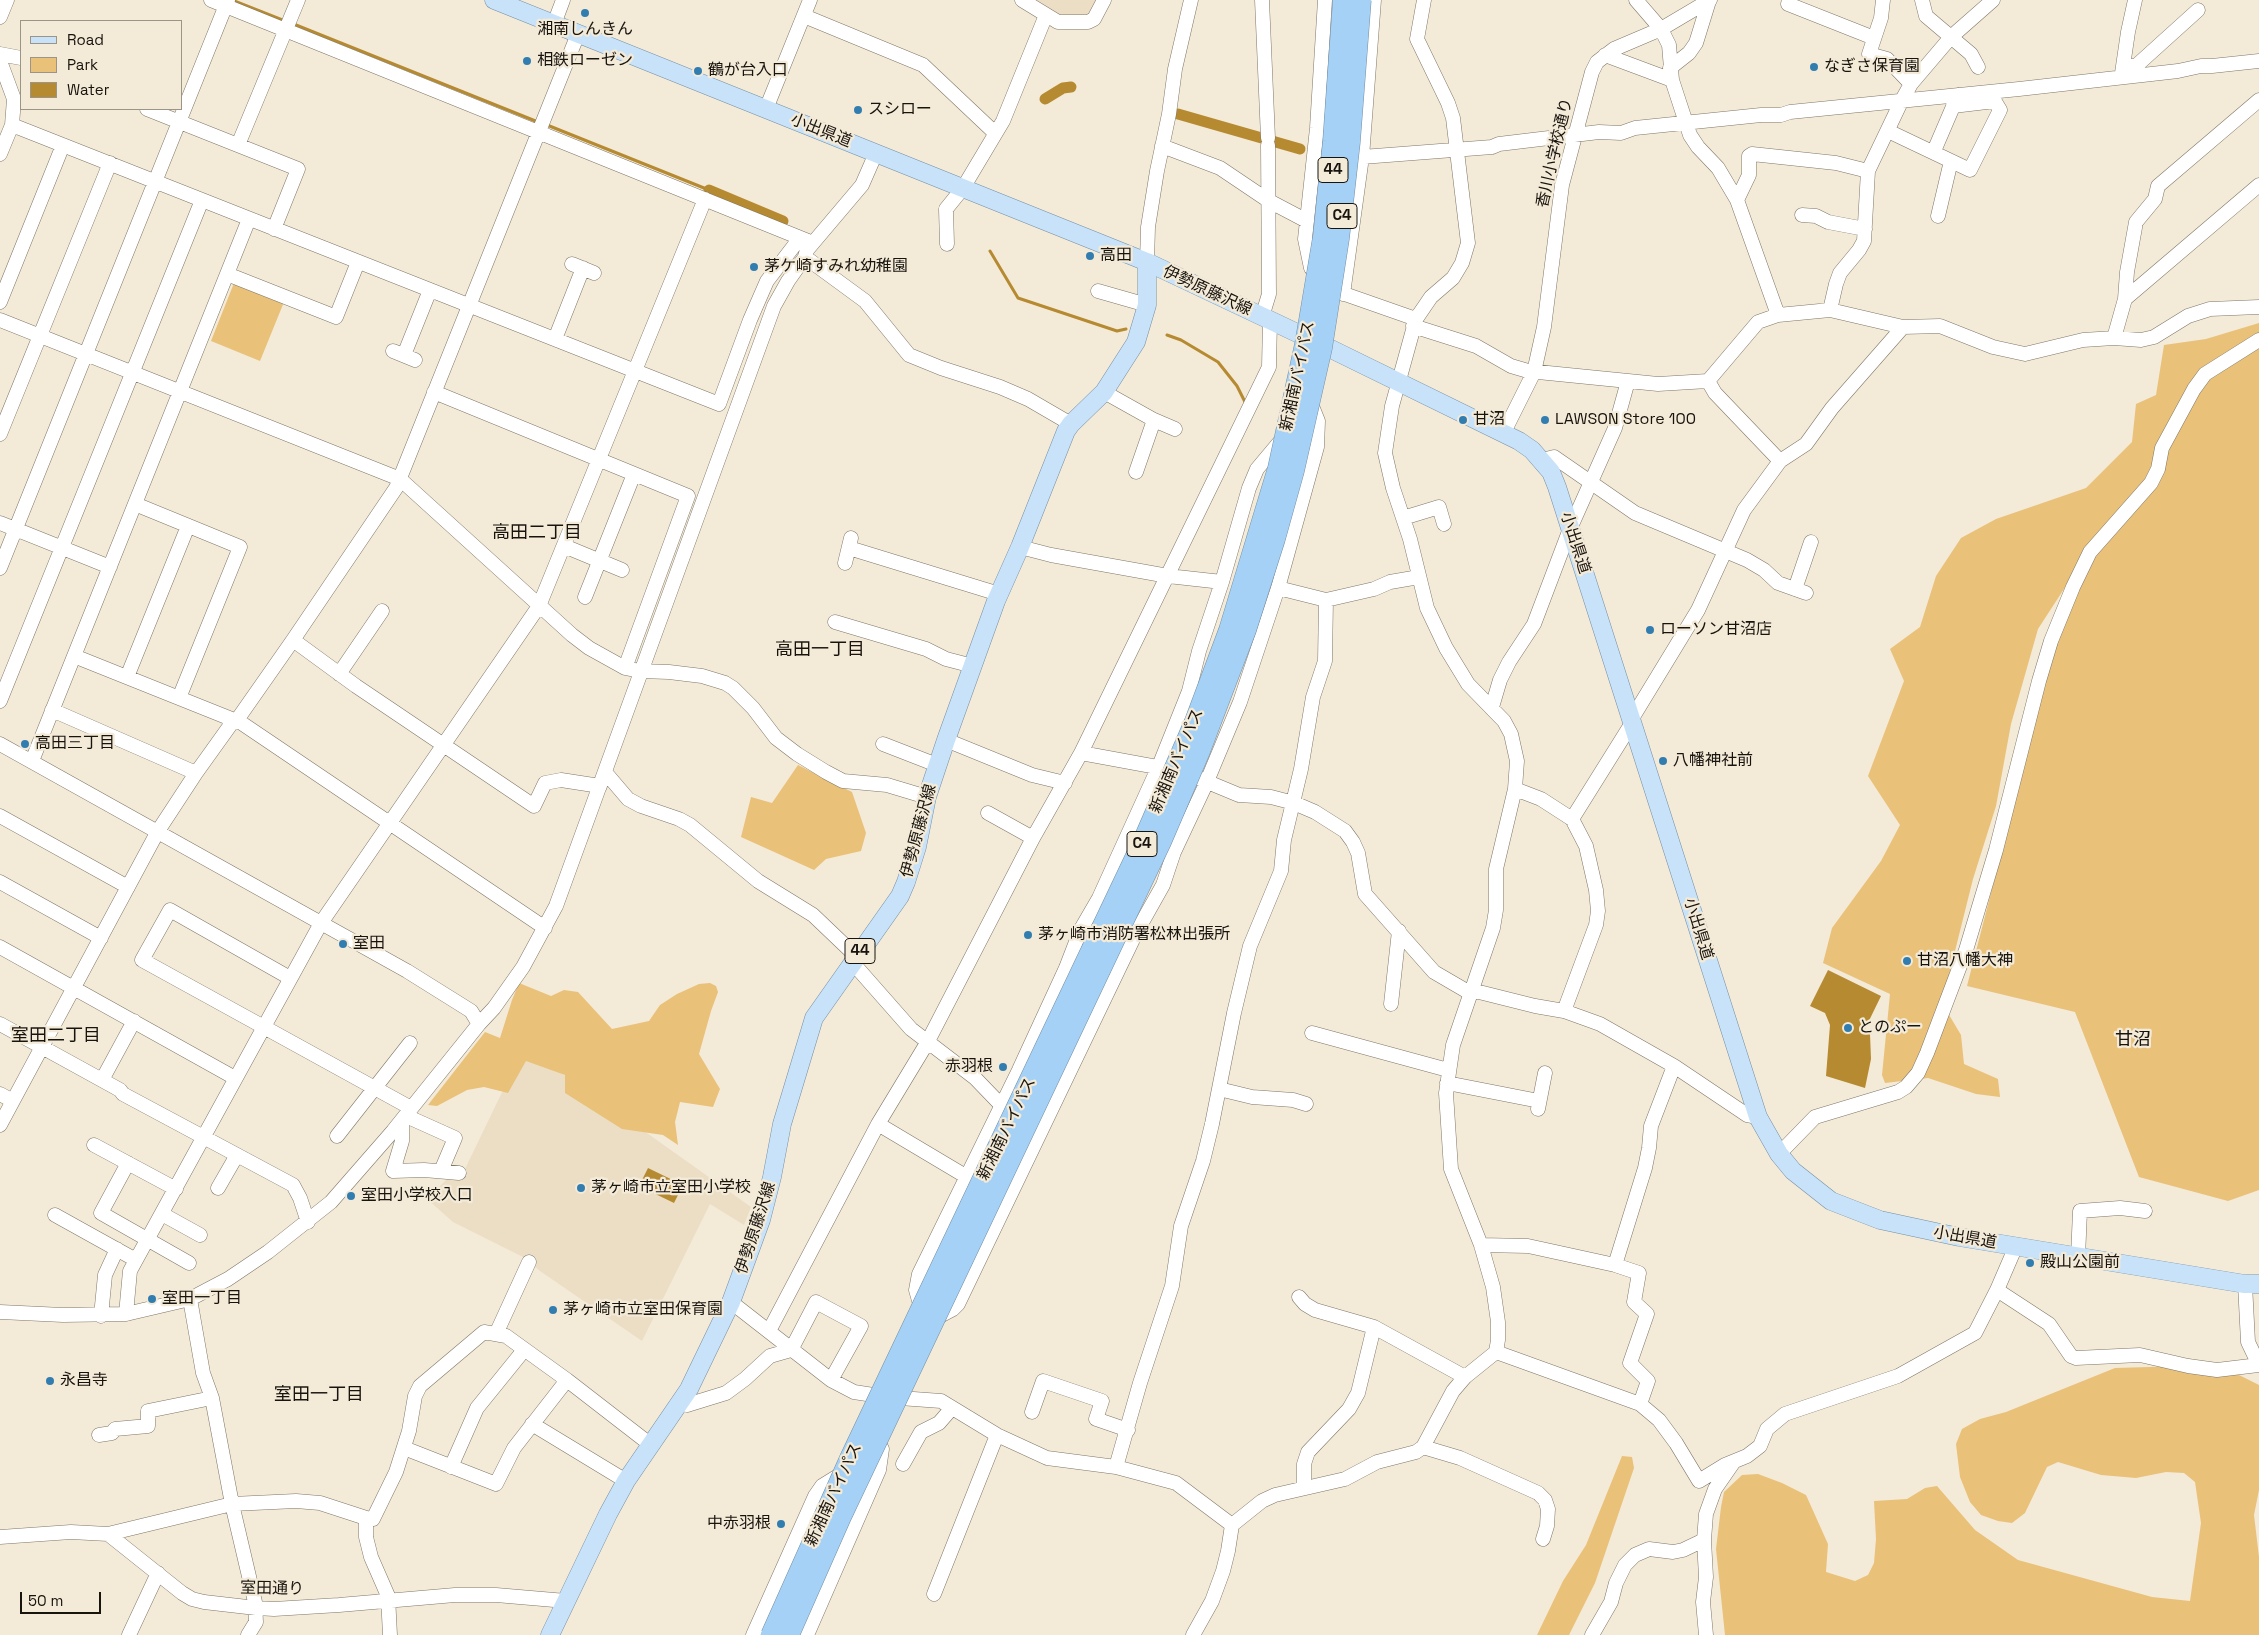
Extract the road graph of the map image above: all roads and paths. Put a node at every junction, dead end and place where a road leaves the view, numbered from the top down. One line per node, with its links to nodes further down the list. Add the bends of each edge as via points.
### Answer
1 (7, 0): 29 (street)
2 (211, 0): 25 (street)
3 (298, 0): 31 (street)
4 (494, 0): 30 (main road, 小出県道)
5 (563, 0): 30 (street)
6 (810, 0): 28 (street)
7 (1022, 0): 27 (street)
8 (1104, 0): 27 (street, via 1094,19 1088,22 1058,22)
9 (1191, 0): 61 (street)
10 (1262, 0): 76 (street)
11 (1326, 0): 80 (street)
12 (1343, 0): 312 (highway, 新湘南バイパス / C4, bridge, via 1324,227 1305,344 1278,468 1228,630 1195,721 1143,841 850,1458)
13 (1347, 0): 90 (main road, 44, via 1336,141)
14 (1355, 0): 49 (main road, 44)
15 (1361, 0): 313 (highway, 新湘南バイパス / C4, bridge, via 1346,181 1322,348 1276,539 1246,630 1161,842 841,1516)
16 (1374, 0): 49 (street)
17 (1424, 0): 62 (street, via 1417,39 1448,103)
18 (1636, 0): 32 (street)
19 (1709, 0): 32 (street); 43 (street, via 1696,43)
20 (1789, 0): 35 (street, via 1788,4)
21 (1883, 0): 35 (street)
22 (1922, 0): 34 (street, via 1926,16)
23 (1993, 0): 34 (street)
24 (2136, 0): 42 (street)
25 (227, 3): 31 (street); 52 (street)
26 (2198, 10): 42 (street, via 2136,66)
27 (1046, 15): 57 (street, via 1003,121)
28 (804, 16): 50 (street); 57 (street, via 923,65)
29 (0, 17)
30 (554, 24): 33 (main road, 小出県道)
31 (287, 26): 55 (street); 60 (street)
32 (1661, 29): 37 (street); 43 (street, via 1669,45)
33 (578, 34): 50 (main road, 小出県道); 55 (street)
34 (1951, 37): 41 (street, via 1971,54); 44 (street)
35 (1874, 38): 44 (street, via 1869,54 1887,59)
36 (0, 54): 38 (street)
37 (1604, 55): 43 (street); 58 (street, 香川小学校通り, via 1592,72)
38 (20, 58)
39 (0, 61): 54 (street, via 14,99)
40 (2259, 61): 42 (street, via 2178,70)
41 (1978, 67)
42 (2122, 71): 45 (street)
43 (1671, 74): 53 (street)
44 (1911, 84): 46 (street)
45 (1992, 97): 48 (street); 67 (street, via 2000,110 1970,170)
46 (1902, 100): 48 (street); 53 (street); 56 (street)
47 (2259, 100): 93 (street, via 2158,186 2155,199 2136,222)
48 (1956, 101): 63 (street)
49 (1357, 106): 66 (street); 90 (main road, 44)
50 (766, 109): 64 (main road, 小出県道)
51 (150, 110): 52 (street)
52 (180, 122): 60 (street); 70 (street)
53 (1686, 123): 58 (street); 75 (street, via 1690,135 1718,168)
54 (12, 125): 59 (street); 65 (street)
55 (540, 128): 73 (street); 95 (street)
56 (1888, 131): 63 (street); 69 (street)
57 (994, 133): 72 (street)
58 (1574, 136): 62 (street, via 1492,147); 112 (street, 香川小学校通り, via 1562,185 1544,327)
59 (63, 145): 68 (street); 94 (street)
60 (238, 145): 81 (street, via 298,170)
61 (1162, 146): 76 (street, via 1220,168); 87 (street, via 1148,227)
62 (1457, 148): 66 (street); 102 (street, via 1468,243 1466,253 1453,278 1431,297)
63 (1934, 152): 67 (street)
64 (876, 153): 72 (main road, 小出県道); 83 (street, via 862,186)
65 (0, 154)
66 (1362, 157): 90 (street)
67 (1951, 162): 78 (street)
68 (110, 163): 70 (street); 104 (street)
69 (1868, 170): 75 (street, via 1836,163 1752,154 1749,156 1749,175); 82 (street)
70 (156, 182): 74 (street); 109 (street)
71 (2259, 185): 93 (street)
72 (963, 188): 84 (street, via 946,209); 87 (main road, 小出県道)
73 (705, 198): 83 (street); 111 (street)
74 (202, 200): 79 (street); 113 (street)
75 (1737, 200): 99 (street)
76 (1269, 201): 80 (street); 100 (street)
77 (1802, 215): 82 (street)
78 (1938, 216)
79 (249, 219): 81 (street); 89 (street)
80 (1307, 220): 90 (street, via 1306,252 1311,268)
81 (274, 229): 86 (street)
82 (1865, 230): 98 (street, via 1859,250 1840,273)
83 (807, 241): 85 (street); 111 (street, via 767,281 719,404)
84 (947, 244)
85 (805, 257): 121 (street, via 865,301 908,355 1000,387); 163 (street, via 774,306)
86 (358, 262): 89 (street, via 336,318); 91 (street)
87 (1147, 262): 96 (main road, 伊勢原藤沢線 / 44); 100 (main road, 伊勢原藤沢線)
88 (583, 268): 106 (street)
89 (227, 274): 117 (street)
90 (1331, 285): 102 (street); 108 (main road, 44)
91 (430, 290): 95 (street); 110 (street)
92 (1098, 290): 96 (street)
93 (2125, 299): 105 (street)
94 (0, 302)
95 (469, 304): 106 (street); 118 (street)
96 (1148, 305): 119 (main road, 伊勢原藤沢線 / 44, via 1136,342)
97 (2259, 307): 105 (street, via 2210,309 2188,316 2154,337 2141,340)
98 (1830, 310): 99 (street); 103 (street)
99 (1778, 315): 115 (street, via 1758,322)
100 (1266, 319): 108 (main road, 伊勢原藤沢線); 149 (street, via 1269,367)
101 (0, 320): 104 (street)
102 (1414, 323): 112 (street, via 1476,346 1511,366); 116 (street)
103 (1903, 327): 105 (street, via 1940,326 1993,347 2025,354 2083,340); 127 (street, via 1832,408 1806,444)
104 (40, 336): 109 (street); 123 (street)
105 (2114, 338)
106 (555, 339): 111 (street)
107 (2259, 340): 234 (street, via 2205,374 2162,448 2158,470 2151,483 2090,552 2073,587 2051,641 1966,950 1918,1073 1898,1092 1815,1117)
108 (1314, 341): 116 (main road, 小出県道); 151 (street, via 1287,433 1257,469 1249,488); 152 (street, via 1309,396 1318,421 1317,447)
109 (86, 354): 113 (street); 137 (street)
110 (404, 355)
111 (635, 371): 125 (street)
112 (1534, 372): 114 (street); 124 (street, 香川小学校通り)
113 (132, 373): 117 (street); 142 (street)
114 (1628, 381): 115 (street, via 1658,384); 131 (street, via 1615,428)
115 (1708, 381): 127 (street, via 1715,393)
116 (1399, 384): 124 (main road, 小出県道); 133 (street, via 1385,453)
117 (180, 392): 130 (street); 132 (street)
118 (434, 392): 125 (street); 130 (street)
119 (1104, 392): 120 (street); 121 (main road, 伊勢原藤沢線 / 44)
120 (1154, 420): 122 (street); 128 (street)
121 (1071, 424): 141 (main road, 伊勢原藤沢線 / 44)
122 (1175, 429)
123 (0, 434)
124 (1503, 434): 126 (main road, 小出県道, via 1532,450)
125 (599, 459): 129 (street); 140 (street)
126 (1542, 460): 131 (street, via 1554,457); 138 (main road, 小出県道, via 1557,487)
127 (1780, 461): 143 (street, via 1744,510)
128 (1136, 472)
129 (634, 474): 144 (street); 162 (street, via 688,496)
130 (400, 479): 156 (street); 159 (street)
131 (1591, 481): 138 (street); 143 (street, via 1635,513)
132 (135, 504): 136 (street); 146 (street)
133 (1403, 518): 135 (street, via 1439,507); 150 (street)
134 (0, 523): 137 (street)
135 (1444, 524)
136 (188, 526): 165 (street); 166 (street, via 240,546)
137 (16, 529): 142 (street); 147 (street)
138 (1570, 529): 168 (street, via 1534,624 1509,662); 171 (main road, 小出県道)
139 (1811, 542): 143 (street, via 1801,591 1778,583 1764,570)
140 (564, 546): 144 (street); 156 (street)
141 (1020, 547): 149 (street); 153 (main road, 伊勢原藤沢線 / 44)
142 (62, 548): 146 (street); 167 (street)
143 (1724, 551): 171 (street, via 1698,610)
144 (599, 560): 148 (street); 154 (street)
145 (845, 563): 153 (street, via 850,543)
146 (110, 567): 160 (street)
147 (0, 568)
148 (622, 570)
149 (1168, 576): 151 (street); 176 (street)
150 (1418, 578): 155 (street, via 1390,582); 168 (street, via 1427,608 1446,648 1468,684)
151 (1222, 582): 179 (street, via 1200,646 1189,691)
152 (1278, 588): 155 (street); 182 (street, via 1240,702)
153 (999, 594): 161 (main road, 伊勢原藤沢線 / 44)
154 (585, 597)
155 (1326, 600): 187 (street, via 1325,661 1313,697)
156 (539, 606): 162 (street, via 589,648); 174 (street)
157 (382, 611): 164 (street)
158 (835, 622): 161 (street)
159 (293, 640): 164 (street); 170 (street)
160 (74, 656): 165 (street); 169 (street)
161 (973, 666): 172 (main road, 伊勢原藤沢線 / 44)
162 (626, 668): 163 (street)
163 (640, 671): 180 (street); 186 (street, via 702,676 725,683 753,708 776,738 826,772 843,781 887,786)
164 (339, 674): 174 (street)
165 (127, 677): 166 (street)
166 (179, 698): 170 (street)
167 (0, 700)
168 (1492, 707): 185 (street, via 1504,721 1515,747)
169 (52, 710): 177 (street); 181 (street)
170 (236, 720): 181 (street); 191 (street)
171 (1632, 722): 190 (street); 227 (main road, 小出県道)
172 (946, 740): 178 (main road, 伊勢原藤沢線 / 44); 183 (street, via 1032,775)
173 (0, 744): 177 (street)
174 (443, 744): 184 (street, via 534,806 545,783 561,780); 191 (street)
175 (883, 744): 178 (street)
176 (1080, 753): 179 (street); 183 (street)
177 (32, 761): 192 (street)
178 (937, 765): 186 (main road, 伊勢原藤沢線 / 44)
179 (1159, 766): 182 (street); 225 (street)
180 (605, 772): 184 (street); 201 (street, via 628,800 690,825 758,881 819,920)
181 (196, 773): 192 (street)
182 (1208, 781): 187 (street, via 1239,795 1271,797); 230 (street, via 1174,852 1163,885 1136,933)
183 (1066, 783): 193 (street)
184 (600, 786): 197 (street)
185 (1515, 789): 190 (street); 204 (street, via 1496,869 1493,928)
186 (927, 797): 201 (main road, 伊勢原藤沢線 / 44, via 917,847 900,896)
187 (1294, 803): 198 (street, via 1315,812 1345,832 1358,853 1365,894); 221 (street, via 1284,840 1281,871 1250,946)
188 (988, 813): 193 (street)
189 (0, 816): 195 (street)
190 (1572, 819): 206 (street, via 1586,846 1598,911 1596,926)
191 (388, 823): 196 (street); 197 (street)
192 (158, 831): 195 (street); 196 (street)
193 (1033, 838): 213 (street)
194 (0, 882): 199 (street)
195 (128, 887): 199 (street)
196 (321, 923): 202 (street); 209 (street, via 433,986 471,1011)
197 (545, 928): 209 (street, via 513,981)
198 (1399, 931): 204 (street, via 1434,972); 205 (street)
199 (101, 938): 203 (street)
200 (0, 947): 203 (street)
201 (854, 959): 213 (street, via 910,1029); 260 (main road, 伊勢原藤沢線 / 44, via 814,1018 782,1124 760,1220)
202 (290, 978): 210 (street); 210 (street, via 170,910 142,960)
203 (75, 988): 207 (street); 214 (street)
204 (1471, 992): 206 (street); 217 (street, via 1453,1045)
205 (1391, 1004)
206 (1564, 1011): 215 (street, via 1600,1024)
207 (134, 1021): 218 (street); 219 (street)
208 (0, 1024): 214 (street)
209 (479, 1024): 226 (street)
210 (263, 1028): 218 (street); 220 (street)
211 (1312, 1033): 217 (street)
212 (410, 1043): 220 (street)
213 (926, 1043): 225 (street, via 976,1078); 228 (street)
214 (42, 1048): 219 (street); 223 (street)
215 (1674, 1066): 227 (street, via 1747,1115); 255 (street, via 1651,1126 1645,1168)
216 (1545, 1073): 217 (street, via 1539,1106)
217 (1448, 1076): 248 (street, via 1446,1094 1451,1169)
218 (235, 1078): 232 (street)
219 (102, 1080): 232 (street)
220 (374, 1088): 226 (street); 231 (street)
221 (1219, 1089): 224 (street); 283 (street, via 1203,1161 1182,1226 1172,1286)
222 (0, 1094): 223 (street)
223 (13, 1101): 229 (street)
224 (1306, 1104)
225 (999, 1108): 230 (street); 239 (street)
226 (406, 1115): 237 (street, via 455,1138); 237 (street, via 393,1171); 245 (street, via 347,1186)
227 (1758, 1117): 234 (main road, 小出県道)
228 (878, 1124): 239 (street); 266 (street)
229 (0, 1125)
230 (1040, 1133): 264 (street, via 958,1304 940,1317)
231 (337, 1136)
232 (205, 1137): 235 (street); 240 (street)
233 (94, 1145): 236 (street)
234 (1779, 1154): 249 (main road, 小出県道, via 1811,1187 1846,1208 1924,1230)
235 (237, 1155): 241 (street); 245 (street, via 293,1185)
236 (128, 1163): 240 (street); 247 (street, via 100,1213)
237 (441, 1171): 238 (street)
238 (459, 1173)
239 (967, 1177): 264 (street, via 919,1274 916,1290)
240 (176, 1188): 243 (street)
241 (218, 1188)
242 (2145, 1211): 251 (street, via 2120,1208 2080,1211)
243 (162, 1214): 246 (street); 247 (street)
244 (55, 1215): 250 (street)
245 (308, 1222): 259 (street, via 228,1279)
246 (200, 1235)
247 (148, 1239): 252 (street); 253 (street)
248 (1480, 1245): 255 (street, via 1528,1246); 270 (street, via 1493,1287 1498,1322)
249 (2016, 1246): 251 (main road, 小出県道); 257 (street)
250 (117, 1249): 252 (street); 263 (street, via 105,1274)
251 (2078, 1257): 256 (main road, 小出県道)
252 (136, 1260): 262 (street, via 130,1271)
253 (189, 1262)
254 (529, 1262): 267 (street)
255 (1615, 1265): 278 (street, via 1639,1274 1634,1302 1647,1314 1630,1363 1648,1381)
256 (2252, 1284): 271 (street, via 2248,1342)
257 (1997, 1290): 271 (street, via 2049,1324 2071,1356 2076,1358 2140,1355 2217,1370); 289 (street, via 1974,1333 1898,1376 1785,1414 1767,1429 1760,1446)
258 (1299, 1297): 265 (street, via 1315,1310)
259 (190, 1299): 262 (street); 276 (street, via 203,1373)
260 (731, 1302): 266 (street); 277 (main road, 伊勢原藤沢線 / 44)
261 (0, 1312): 263 (street)
262 (126, 1314): 263 (street)
263 (101, 1316)
264 (924, 1322): 275 (street)
265 (1374, 1327): 272 (street); 294 (street, via 1358,1393 1349,1409 1308,1452 1304,1464)
266 (769, 1331): 269 (street)
267 (496, 1334): 268 (street, via 506,1336); 288 (street, via 484,1332 420,1386)
268 (524, 1350): 273 (street); 291 (street, via 477,1408)
269 (790, 1350): 274 (street); 274 (street, via 816,1302 861,1326); 277 (street, via 770,1356 726,1393 687,1405)
270 (1496, 1352): 272 (street); 278 (street)
271 (2259, 1365)
272 (1465, 1378): 287 (street, via 1453,1391)
273 (567, 1380): 282 (street); 286 (street)
274 (831, 1380): 275 (street, via 854,1392)
275 (886, 1397): 279 (street, via 941,1401); 281 (street)
276 (212, 1398): 284 (street, via 148,1411 148,1426 115,1429 112,1433); 295 (street)
277 (681, 1403): 286 (main road, 伊勢原藤沢線 / 44)
278 (1640, 1404): 289 (street, via 1659,1420 1699,1480)
279 (952, 1408): 285 (street); 290 (street, via 939,1423 921,1432)
280 (1032, 1412): 283 (street, via 1043,1381 1102,1400 1096,1419)
281 (879, 1414): 311 (street, via 850,1466 822,1486 815,1496); 314 (street, via 874,1424 874,1433 882,1448 879,1470)
282 (532, 1424): 291 (street, via 514,1448 496,1484); 293 (street)
283 (1128, 1430): 292 (street)
284 (99, 1435)
285 (997, 1435): 292 (street, via 1048,1458); 303 (street)
286 (651, 1445): 293 (main road, 伊勢原藤沢線 / 44)
287 (1423, 1447): 294 (street, via 1416,1452 1377,1462 1345,1479); 300 (street, via 1460,1458 1538,1494 1548,1509)
288 (404, 1448): 291 (street); 296 (street, via 373,1519)
289 (1734, 1463): 301 (street, via 1710,1501)
290 (903, 1464)
291 (451, 1467)
292 (1116, 1467): 297 (street, via 1176,1483)
293 (626, 1481): 304 (main road, 伊勢原藤沢線 / 44)
294 (1304, 1486): 297 (street, via 1262,1502)
295 (232, 1504): 296 (street, via 304,1501); 298 (street); 306 (street)
296 (366, 1518): 305 (street, via 366,1537 388,1596)
297 (1232, 1525): 315 (street, via 1223,1571)
298 (108, 1534): 299 (street, via 71,1532); 302 (street, 室田通り)
299 (0, 1537)
300 (1543, 1539)
301 (1704, 1540): 316 (street, via 1683,1550 1649,1549 1635,1554 1625,1565 1611,1602); 317 (street)
302 (158, 1573): 306 (street, 室田通り, via 192,1599); 307 (street, via 140,1624)
303 (934, 1594)
304 (566, 1601): 305 (street, 室田通り, via 455,1595); 310 (main road, 伊勢原藤沢線 / 44)
305 (387, 1602): 306 (street, 室田通り); 309 (street)
306 (256, 1608): 308 (street, via 256,1622)
307 (129, 1635)
308 (248, 1635)
309 (390, 1635)
310 (550, 1635)
311 (753, 1635)
312 (771, 1635)
313 (788, 1635)
314 (807, 1635)
315 (1193, 1635)
316 (1592, 1635)
317 (1706, 1635)

